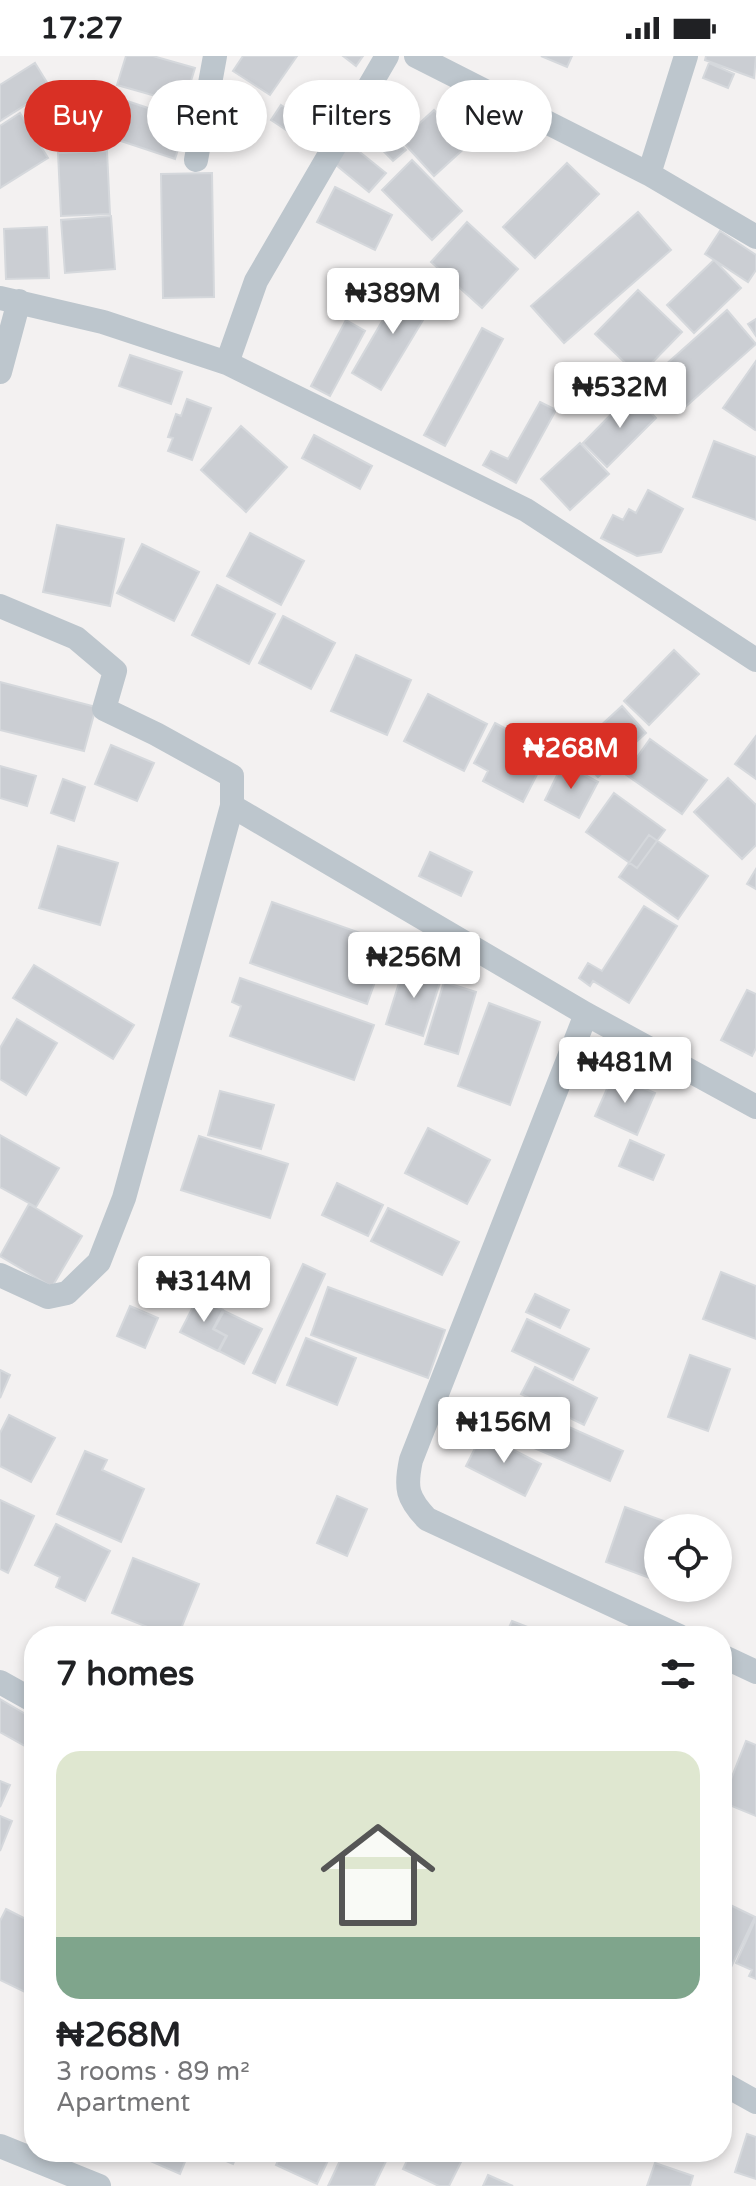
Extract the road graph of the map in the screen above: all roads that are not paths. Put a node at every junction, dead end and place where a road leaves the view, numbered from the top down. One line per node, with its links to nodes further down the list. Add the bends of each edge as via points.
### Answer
1 (215, 56): 5 (street)
2 (387, 56): 9 (street, via 256,281)
3 (416, 56): 6 (street)
4 (686, 56): 6 (street)
5 (196, 160)
6 (649, 174): 7 (street)
7 (756, 237)
8 (10, 299): 9 (street, via 103,322); 10 (street)
9 (227, 363): 12 (street, via 526,510)
10 (0, 372)
11 (0, 606): 13 (street, via 76,638 96,654 115,671 104,709 232,776)
12 (756, 660)
13 (232, 806): 14 (street); 16 (street, via 124,1198 99,1262 67,1293 48,1297)
14 (586, 1014): 15 (street); 17 (street, via 407,1481 411,1502 427,1519)
15 (756, 1107)
16 (0, 1275)
17 (657, 1626)
18 (732, 1661): 19 (street)
19 (756, 1672)
20 (0, 1682): 21 (street)
21 (24, 1695)
22 (732, 2089): 23 (street)
23 (756, 2102)
24 (0, 2146): 25 (street)
25 (24, 2156)
26 (40, 2162): 27 (street)
27 (99, 2186)

